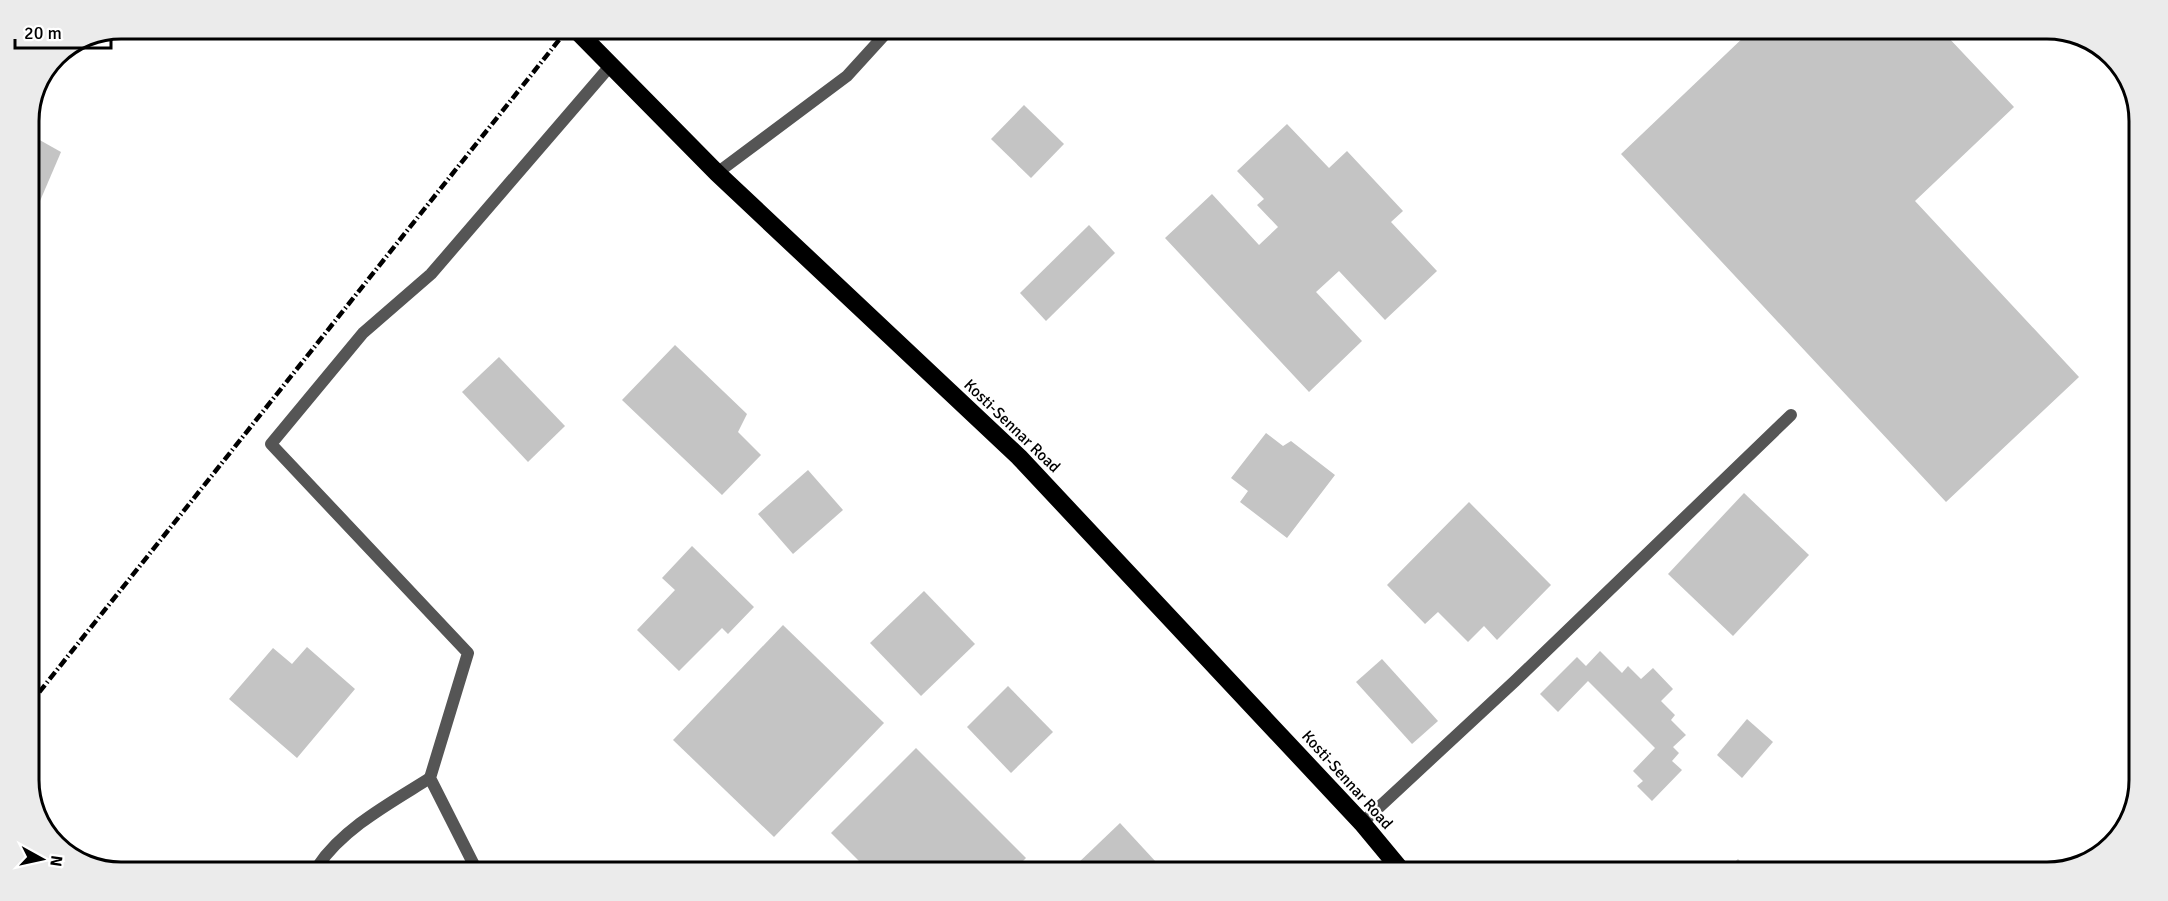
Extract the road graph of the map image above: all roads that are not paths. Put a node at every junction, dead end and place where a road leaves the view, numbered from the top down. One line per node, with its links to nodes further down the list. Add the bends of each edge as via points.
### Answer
1 (585, 39): 3 (highway, Kosti-Sennar Road)
2 (881, 39): 4 (street, via 847,75)
3 (611, 65): 4 (highway, Kosti-Sennar Road); 6 (street, via 431,274 363,333 271,444 468,653)
4 (717, 173): 7 (highway, Kosti-Sennar Road, via 1019,458)
5 (1791, 415): 7 (street)
6 (430, 778): 8 (street, via 369,817); 9 (street)
7 (1362, 824): 10 (highway, Kosti-Sennar Road)
8 (321, 862)
9 (472, 862)
10 (1394, 862)

